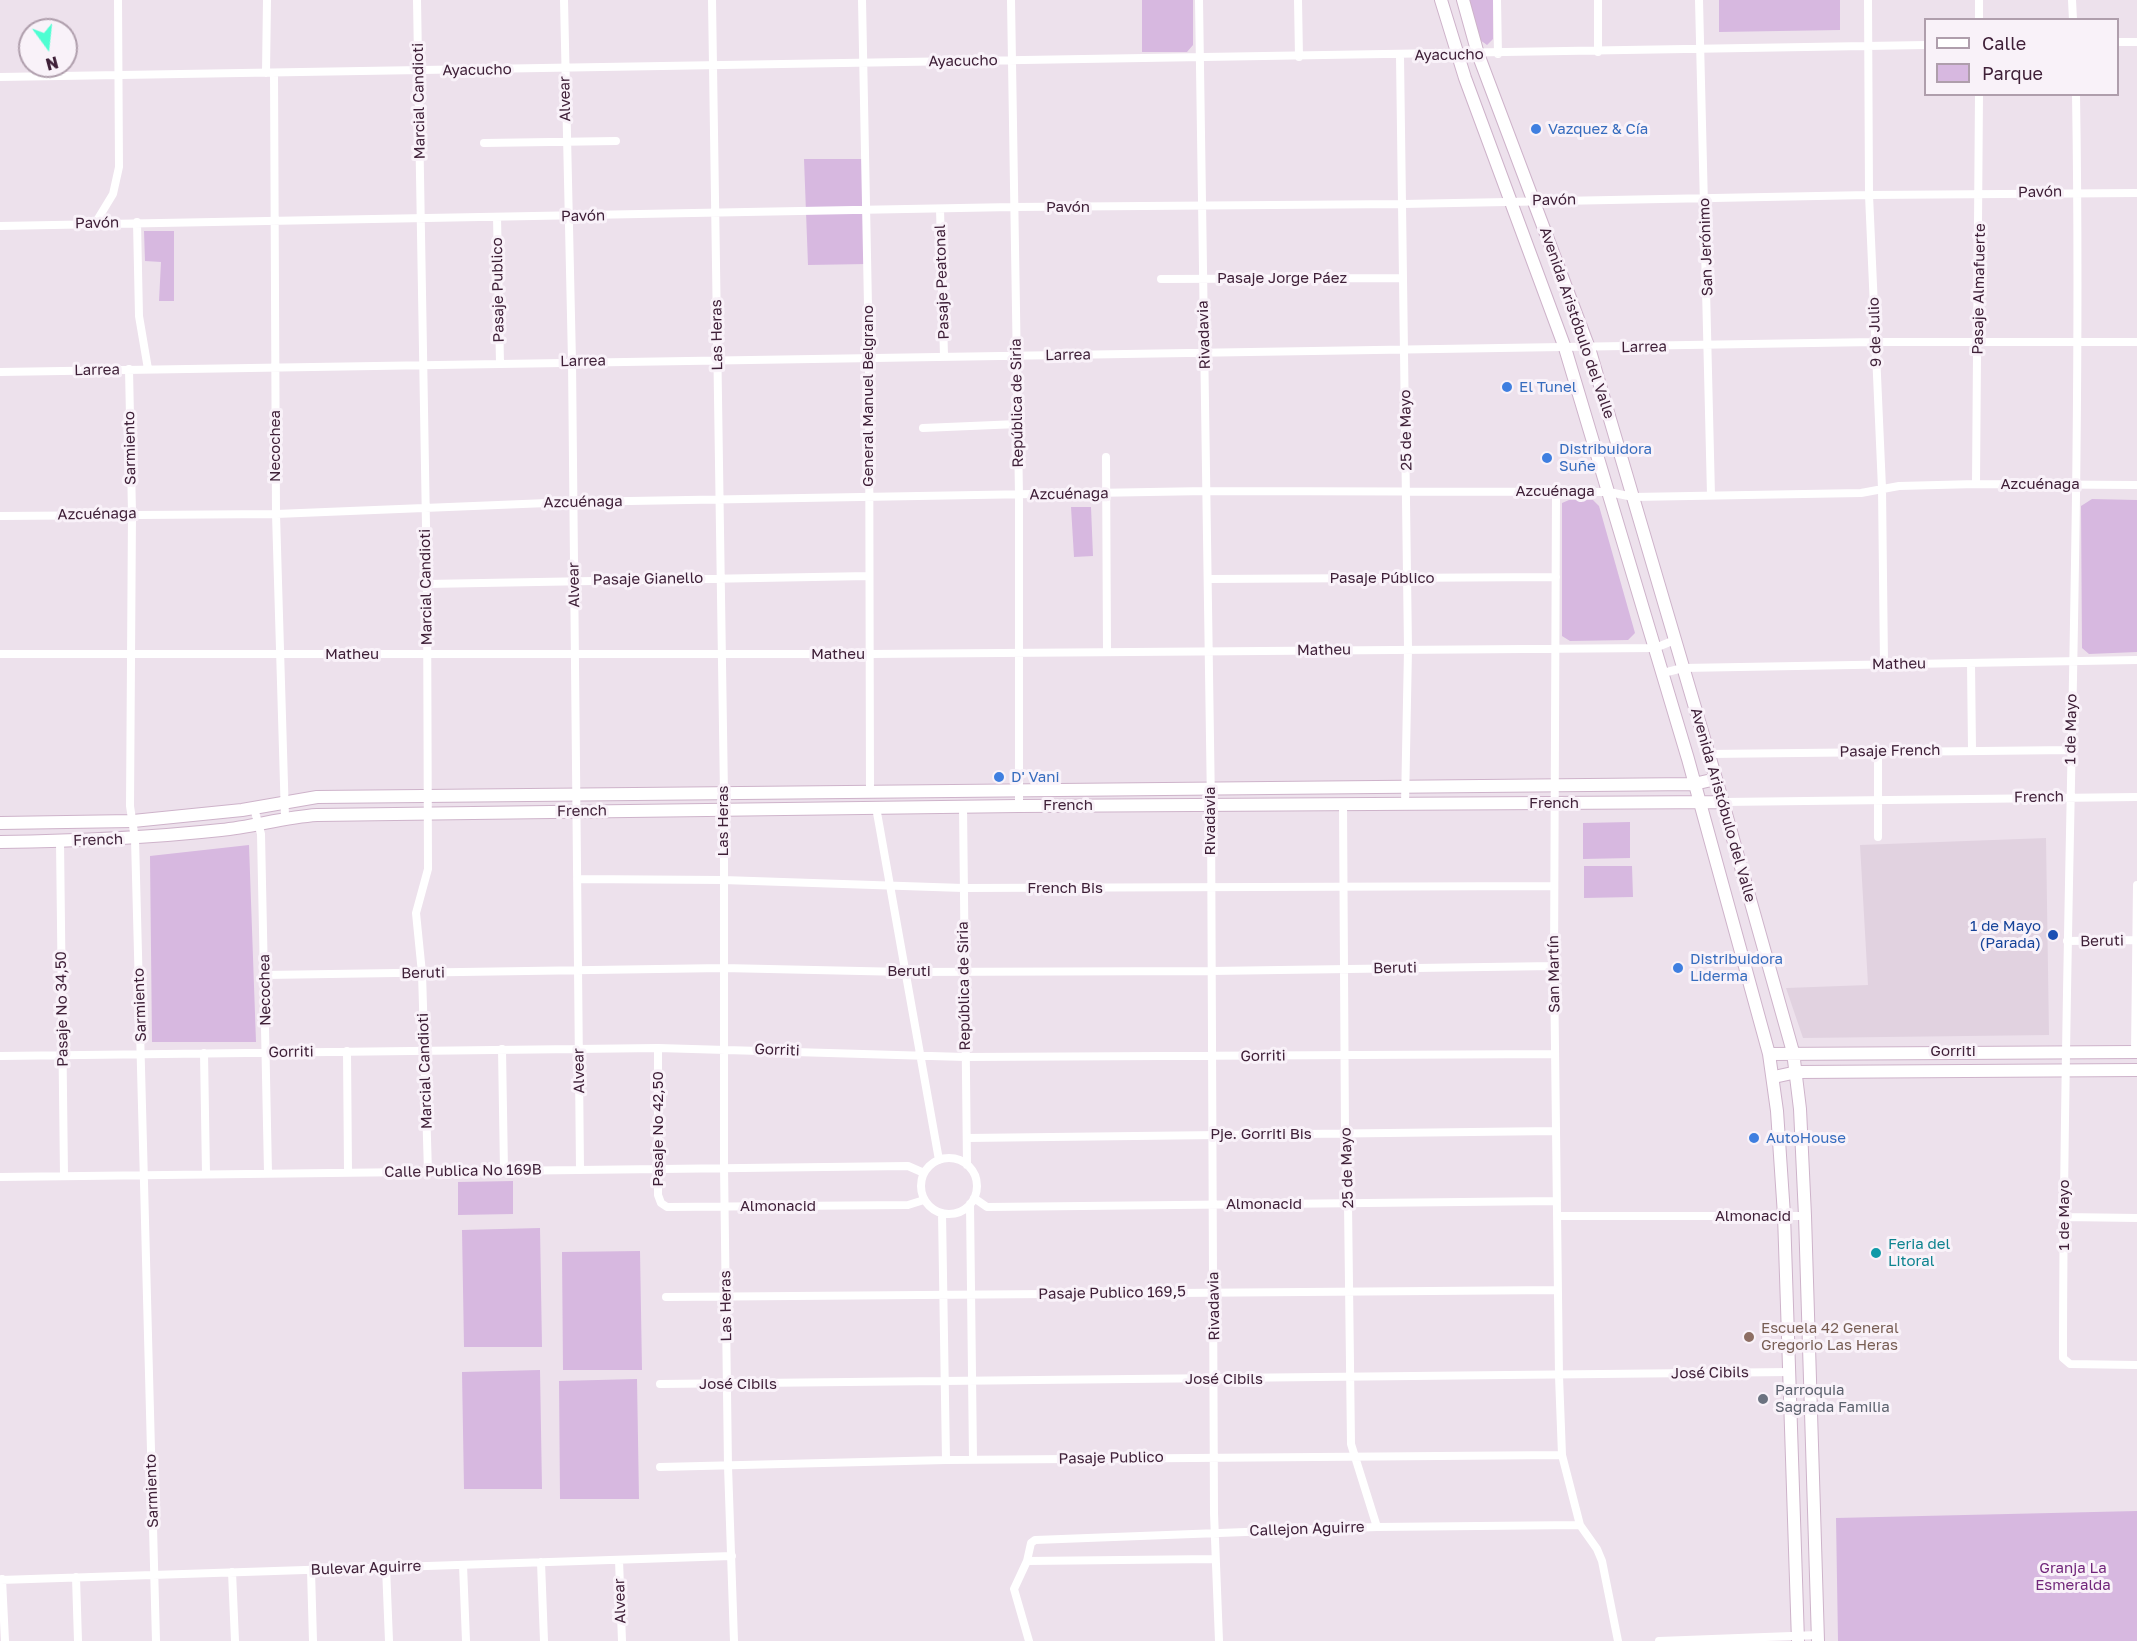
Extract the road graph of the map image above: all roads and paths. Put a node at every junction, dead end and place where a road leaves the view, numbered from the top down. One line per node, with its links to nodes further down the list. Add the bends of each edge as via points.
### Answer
1 (118, 0): 38 (street)
2 (267, 0): 37 (street, Necochea)
3 (417, 0): 36 (street, Marcial Candioti)
4 (564, 0): 35 (street, Alvear)
5 (711, 0): 34 (street, Las Heras)
6 (862, 0): 33 (street, General Manuel Belgrano)
7 (1011, 0): 32 (street, República de Siria)
8 (1199, 0): 30 (street, Rivadavia)
9 (1298, 0): 31 (street)
10 (1441, 0): 26 (main road, Avenida Aristóbulo del Valle)
11 (1463, 0): 27 (main road, Avenida Aristóbulo del Valle)
12 (1497, 0): 28 (street)
13 (1598, 0): 25 (street)
14 (1699, 0): 24 (street, San Jerónimo)
15 (1868, 0): 23 (street, 9 de Julio)
16 (1979, 0): 18 (street)
17 (2072, 0): 19 (street)
18 (1979, 18)
19 (2073, 18)
20 (2119, 42): 21 (street)
21 (2137, 42)
22 (1924, 45): 23 (street, Ayacucho)
23 (1869, 46): 24 (street, Ayacucho); 48 (street, 9 de Julio)
24 (1701, 51): 25 (street, Ayacucho); 49 (street, San Jerónimo)
25 (1598, 52): 28 (street, Ayacucho)
26 (1457, 54): 27 (street, Ayacucho); 29 (street, Ayacucho); 50 (main road, Avenida Aristóbulo del Valle)
27 (1478, 54): 28 (street, Ayacucho); 51 (main road, Avenida Aristóbulo del Valle)
28 (1498, 54)
29 (1400, 56): 31 (street, Ayacucho); 52 (street, 25 de Mayo)
30 (1200, 57): 31 (street, Ayacucho); 32 (street, Ayacucho); 54 (street, Rivadavia)
31 (1299, 57)
32 (1011, 61): 33 (street, Ayacucho); 53 (street, República de Siria)
33 (864, 63): 34 (street, Ayacucho); 56 (street, General Manuel Belgrano)
34 (712, 66): 35 (street, Ayacucho); 57 (street, Las Heras)
35 (564, 69): 36 (street, Ayacucho); 43 (street, Alvear)
36 (418, 70): 37 (street, Ayacucho); 60 (street, Marcial Candioti)
37 (270, 73): 38 (street, Ayacucho); 63 (street, Necochea)
38 (119, 75): 39 (street, Ayacucho); 61 (street, via 117,180)
39 (0, 77)
40 (1979, 96): 46 (street, Pasaje Almafuerte)
41 (2076, 96): 45 (street, 1 de Mayo)
42 (616, 141): 43 (street)
43 (566, 142): 44 (street); 58 (street, Alvear)
44 (484, 143)
45 (2078, 192): 46 (street, Pavón); 47 (street, Pavón); 69 (street, 1 de Mayo)
46 (1980, 193): 48 (street, Pavón); 68 (street, Pasaje Almafuerte)
47 (2137, 193)
48 (1869, 195): 49 (street, Pavón); 70 (street, 9 de Julio)
49 (1705, 198): 51 (street, Pavón); 72 (street, San Jerónimo)
50 (1511, 201): 51 (street, Pavón); 52 (street, Pavón); 73 (main road, Avenida Aristóbulo del Valle)
51 (1534, 201): 74 (main road, Avenida Aristóbulo del Valle)
52 (1403, 204): 54 (street, Pavón); 65 (street, 25 de Mayo)
53 (1013, 207): 54 (street, Pavón); 55 (street, Pavón); 77 (street, República de Siria)
54 (1201, 207): 67 (street, Rivadavia)
55 (940, 209): 56 (street, Pavón); 78 (street, Pasaje Peatonal)
56 (866, 211): 57 (street, Pavón); 79 (street, General Manuel Belgrano)
57 (715, 214): 58 (street, Pavón); 80 (street, Las Heras)
58 (568, 216): 59 (street, Pavón); 81 (street, Alvear)
59 (497, 217): 60 (street, Pavón); 82 (street, Pasaje Publico)
60 (421, 220): 63 (street, Pavón); 83 (street, Marcial Candioti)
61 (96, 222): 62 (street, Pavón); 64 (street, Pavón)
62 (137, 222): 63 (street, Pavón); 86 (street, via 139,316)
63 (274, 222): 84 (street, Necochea)
64 (0, 225)
65 (1403, 278): 67 (street, Pasaje Jorge Páez); 75 (street, 25 de Mayo)
66 (1161, 279): 67 (street, Pasaje Jorge Páez)
67 (1202, 279): 76 (street, Rivadavia)
68 (1977, 340): 69 (street, Larrea); 70 (street, Larrea); 91 (street, Pasaje Almafuerte)
69 (2079, 341): 71 (street, Larrea); 92 (street, 1 de Mayo)
70 (1875, 342): 72 (street, Larrea); 94 (street, 9 de Julio)
71 (2137, 342)
72 (1709, 346): 74 (street, Larrea); 101 (street, San Jerónimo)
73 (1565, 348): 74 (street, Larrea); 75 (street, Larrea); 98 (main road, Avenida Aristóbulo del Valle)
74 (1589, 348): 103 (main road, Avenida Aristóbulo del Valle)
75 (1404, 351): 76 (street, Larrea); 95 (street, 25 de Mayo)
76 (1204, 353): 77 (street, Larrea); 96 (street, Rivadavia)
77 (1016, 355): 78 (street, Larrea); 88 (street, República de Siria)
78 (944, 356): 79 (street, Larrea)
79 (869, 357): 80 (street, Larrea); 102 (street, General Manuel Belgrano)
80 (717, 359): 81 (street, Larrea); 104 (street, Las Heras)
81 (572, 361): 82 (street, Larrea); 105 (street, Alvear)
82 (500, 363): 83 (street, Larrea)
83 (424, 364): 84 (street, Larrea); 106 (street, Marcial Candioti)
84 (275, 367): 86 (street, Larrea); 108 (street, Necochea)
85 (129, 369): 86 (street, Larrea); 87 (street, Larrea); 107 (street, Sarmiento)
86 (148, 369)
87 (0, 372)
88 (1018, 424): 89 (street); 100 (street, República de Siria)
89 (923, 428)
90 (1106, 458): 99 (street)
91 (1976, 484): 92 (street, Azcuénaga); 94 (street, Azcuénaga)
92 (2074, 484): 93 (street, Azcuénaga); 132 (street, 1 de Mayo)
93 (2137, 485)
94 (1882, 488): 101 (street, Azcuénaga, via 1861,493); 134 (street, 9 de Julio)
95 (1407, 490): 96 (street, Azcuénaga); 97 (street, Azcuénaga); 112 (street, 25 de Mayo)
96 (1207, 491): 99 (street, Azcuénaga); 114 (street, Rivadavia)
97 (1556, 492): 98 (street, Azcuénaga); 113 (street, San Martín)
98 (1609, 492): 103 (street, Azcuénaga); 119 (main road, Avenida Aristóbulo del Valle)
99 (1107, 494): 100 (street, Azcuénaga); 121 (street)
100 (1019, 495): 102 (street, Azcuénaga); 123 (street, República de Siria)
101 (1711, 495): 103 (street, Azcuénaga)
102 (869, 497): 104 (street, Azcuénaga); 110 (street, General Manuel Belgrano)
103 (1633, 497): 117 (main road, Avenida Aristóbulo del Valle)
104 (720, 500): 105 (street, Azcuénaga); 111 (street, Las Heras)
105 (572, 502): 106 (street, Azcuénaga); 115 (street, Alvear)
106 (425, 506): 108 (street, Azcuénaga); 116 (street, Marcial Candioti)
107 (132, 513): 108 (street, Azcuénaga); 109 (street, Azcuénaga); 125 (street, Sarmiento)
108 (276, 514): 126 (street, Necochea)
109 (0, 516)
110 (869, 576): 111 (street, Pasaje Gianello); 128 (street, General Manuel Belgrano)
111 (721, 577): 115 (street, Pasaje Gianello); 130 (street, Las Heras)
112 (1408, 578): 113 (street, Pasaje Público); 114 (street, Pasaje Público); 120 (street, 25 de Mayo)
113 (1556, 578): 118 (street, San Martín)
114 (1208, 579): 122 (street, Rivadavia)
115 (574, 581): 116 (street, Pasaje Gianello); 127 (street, Alvear)
116 (427, 584): 129 (street, Marcial Candioti)
117 (1675, 640): 119 (street, Matheu); 135 (main road, Avenida Aristóbulo del Valle)
118 (1555, 648): 119 (street, Matheu); 120 (street, Matheu); 143 (street, San Martín)
119 (1655, 648): 136 (main road, Avenida Aristóbulo del Valle)
120 (1408, 649): 122 (street, Matheu); 144 (street, 25 de Mayo)
121 (1107, 651): 122 (street, Matheu); 123 (street, Matheu)
122 (1208, 651): 145 (street, Rivadavia)
123 (1018, 652): 128 (street, Matheu); 146 (street, República de Siria)
124 (0, 654): 125 (street, Matheu)
125 (130, 654): 126 (street, Matheu); 169 (street, Sarmiento)
126 (278, 654): 129 (street, Matheu); 154 (street, Necochea)
127 (575, 654): 129 (street, Matheu); 130 (street, Matheu); 149 (street, Alvear)
128 (870, 654): 130 (street, Matheu); 147 (street, General Manuel Belgrano)
129 (427, 655): 150 (street, Marcial Candioti)
130 (721, 655): 148 (street, Las Heras)
131 (2137, 660): 132 (street, Matheu)
132 (2073, 661): 133 (street, Matheu); 138 (street, 1 de Mayo)
133 (1971, 663): 134 (street, Matheu); 137 (street)
134 (1884, 664): 135 (street, Matheu)
135 (1683, 668): 136 (street, Matheu); 140 (main road, Avenida Aristóbulo del Valle)
136 (1662, 673): 142 (main road, Avenida Aristóbulo del Valle)
137 (1972, 750): 138 (street, Pasaje French); 139 (street, Pasaje French)
138 (2071, 750): 151 (street, 1 de Mayo)
139 (1878, 751): 140 (street, Pasaje French); 153 (street)
140 (1709, 754): 141 (main road, Avenida Aristóbulo del Valle)
141 (1716, 780): 142 (main road, French); 155 (main road, Avenida Aristóbulo del Valle)
142 (1694, 784): 143 (main road, French); 157 (main road, Avenida Aristóbulo del Valle)
143 (1555, 786): 144 (main road, French); 156 (street, San Martín)
144 (1405, 787): 145 (main road, French); 160 (street, 25 de Mayo)
145 (1210, 789): 146 (main road, French); 158 (street, Rivadavia)
146 (1019, 791): 147 (main road, French); 162 (street, República de Siria)
147 (870, 793): 148 (main road, French)
148 (724, 794): 149 (main road, French); 165 (street, Las Heras)
149 (575, 795): 150 (main road, French); 166 (street, Alvear)
150 (426, 796): 154 (main road, French); 167 (street, Marcial Candioti)
151 (2071, 796): 152 (street, French); 153 (street, French); 185 (street, 1 de Mayo)
152 (2137, 797)
153 (1878, 800): 155 (street, French); 172 (street)
154 (283, 801): 164 (main road, French); 168 (street, Necochea)
155 (1723, 802): 157 (main road, French); 203 (main road, Avenida Aristóbulo del Valle)
156 (1555, 803): 157 (main road, French); 160 (main road, French); 180 (street, San Martín)
157 (1699, 804): 208 (main road, Avenida Aristóbulo del Valle)
158 (1211, 805): 159 (main road, French); 162 (main road, French); 183 (street, Rivadavia)
159 (1343, 805): 160 (main road, French); 181 (street, 25 de Mayo)
160 (1404, 805)
161 (963, 806): 162 (main road, French); 163 (main road, French); 182 (street, República de Siria)
162 (1019, 806)
163 (876, 807): 165 (main road, French); 178 (street)
164 (254, 808): 169 (main road, French); 170 (street, Necochea)
165 (724, 809): 166 (main road, French); 177 (street, Las Heras)
166 (576, 811): 167 (main road, French); 176 (street, Alvear)
167 (426, 813): 168 (main road, French); 193 (street, Marcial Candioti, via 427,878 416,913)
168 (285, 818): 170 (main road, French)
169 (133, 821): 171 (main road, French); 173 (street, Sarmiento)
170 (259, 822): 173 (main road, French, via 225,830); 194 (street, Necochea)
171 (0, 823)
172 (1878, 837)
173 (135, 839): 174 (main road, French); 206 (street, Sarmiento)
174 (60, 841): 175 (main road, French); 209 (street, Pasaje No 34,50)
175 (0, 842)
176 (577, 879): 177 (street, French Bis); 189 (street, Alvear)
177 (723, 880): 178 (street, French Bis); 187 (street, Las Heras)
178 (889, 885): 182 (street, French Bis); 191 (street)
179 (2137, 885): 184 (street)
180 (1553, 886): 181 (street, French Bis); 186 (street, San Martín)
181 (1343, 887): 183 (street, French Bis); 188 (street, 25 de Mayo)
182 (963, 888): 183 (street, French Bis); 192 (street, República de Siria)
183 (1210, 888): 190 (street, Rivadavia)
184 (2137, 940): 185 (street, Beruti); 204 (street)
185 (2067, 941): 201 (street, 1 de Mayo)
186 (1554, 966): 188 (street, Beruti); 207 (street, San Martín)
187 (723, 968): 189 (street, Beruti); 191 (street, Beruti); 197 (street, Las Heras)
188 (1344, 969): 190 (street, Beruti); 211 (street, 25 de Mayo)
189 (579, 970): 193 (street, Beruti); 198 (street, Alvear)
190 (1211, 971): 192 (street, Beruti); 214 (street, Rivadavia)
191 (906, 972): 192 (street, Beruti); 210 (street)
192 (964, 972): 213 (street, República de Siria)
193 (422, 973): 194 (street, Beruti); 199 (street, Marcial Candioti)
194 (265, 975): 202 (street, Necochea)
195 (502, 1048): 198 (street, Gorriti); 199 (street, Gorriti); 228 (street)
196 (658, 1048): 197 (street, Gorriti); 198 (street, Gorriti); 226 (street, Pasaje No 42,50)
197 (724, 1048): 210 (street, Gorriti); 225 (street, Las Heras)
198 (579, 1049): 227 (street, Alvear)
199 (425, 1050): 200 (street, Gorriti); 229 (street, Marcial Candioti)
200 (347, 1051): 202 (street, Gorriti); 231 (street)
201 (2066, 1051): 203 (main road, Gorriti); 204 (main road, Gorriti); 215 (street, 1 de Mayo)
202 (267, 1052): 205 (street, Gorriti); 230 (street, Necochea)
203 (1792, 1052): 208 (main road, Gorriti); 217 (main road, Avenida Aristóbulo del Valle)
204 (2136, 1052)
205 (204, 1053): 206 (street, Gorriti); 233 (street)
206 (141, 1054): 209 (street, Gorriti); 234 (street, Sarmiento)
207 (1555, 1054): 211 (street, Gorriti); 219 (street, San Martín)
208 (1769, 1054): 218 (main road, Avenida Aristóbulo del Valle)
209 (63, 1055): 212 (street, Gorriti); 235 (street, Pasaje No 34,50)
210 (921, 1055): 213 (street, Gorriti); 223 (street)
211 (1345, 1055): 214 (street, Gorriti); 221 (street, 25 de Mayo)
212 (0, 1056)
213 (965, 1057): 214 (street, Gorriti); 222 (street, República de Siria)
214 (1210, 1057): 220 (street, Rivadavia)
215 (2066, 1070): 216 (main road, Gorriti); 217 (main road, Gorriti); 248 (street, 1 de Mayo)
216 (2137, 1070)
217 (1797, 1072): 218 (main road, Gorriti); 246 (main road, Avenida Aristóbulo del Valle)
218 (1774, 1077): 245 (main road, Avenida Aristóbulo del Valle)
219 (1556, 1131): 221 (street, Pje. Gorriti Bis); 239 (street, San Martín)
220 (1211, 1134): 221 (street, Pje. Gorriti Bis); 222 (street, Pje. Gorriti Bis); 240 (street, Rivadavia)
221 (1345, 1134): 241 (street, 25 de Mayo)
222 (967, 1138): 224 (street, República de Siria)
223 (939, 1160): 224 (street, via 953,1159); 232 (street)
224 (966, 1165): 238 (street, via 976,1180)
225 (724, 1166): 226 (street, Calle Publica No 169B); 232 (street, Calle Publica No 169B, via 908,1166); 242 (street, Las Heras)
226 (658, 1168): 227 (street, Calle Publica No 169B); 243 (street, Pasaje No 42,50, via 658,1195)
227 (580, 1169): 228 (street, Calle Publica No 169B)
228 (504, 1171): 229 (street, Calle Publica No 169B)
229 (428, 1172): 231 (street, Calle Publica No 169B)
230 (268, 1173): 231 (street, Calle Publica No 169B); 233 (street, Calle Publica No 169B)
231 (348, 1173)
232 (924, 1173): 237 (street)
233 (206, 1174): 234 (street, Calle Publica No 169B)
234 (142, 1175): 235 (street, Calle Publica No 169B); 285 (street, Sarmiento)
235 (64, 1176): 236 (street, Calle Publica No 169B)
236 (0, 1177)
237 (924, 1200): 242 (street, Almonacid, via 908,1205); 244 (street)
238 (972, 1201): 240 (street, Almonacid, via 987,1207); 244 (street, via 958,1212); 254 (street)
239 (1557, 1201): 241 (street, Almonacid); 247 (street, San Martín)
240 (1212, 1204): 241 (street, Almonacid); 252 (street, Rivadavia)
241 (1348, 1204): 251 (street, 25 de Mayo)
242 (724, 1206): 243 (street, Almonacid); 256 (street, Las Heras)
243 (667, 1207)
244 (942, 1213): 253 (street)
245 (1784, 1215): 246 (street, Almonacid); 247 (street, Almonacid); 258 (main road, Avenida Aristóbulo del Valle)
246 (1805, 1215): 289 (main road, Avenida Aristóbulo del Valle)
247 (1557, 1216): 250 (street, San Martín)
248 (2064, 1217): 249 (street); 257 (street, 1 de Mayo, via 2063,1358 2066,1362)
249 (2137, 1218)
250 (1558, 1290): 251 (street, Pasaje Publico 169,5); 259 (street, San Martín)
251 (1349, 1291): 252 (street, Pasaje Publico 169,5); 260 (street, 25 de Mayo)
252 (1213, 1292): 254 (street, Pasaje Publico 169,5); 261 (street, Rivadavia)
253 (945, 1294): 254 (street, Pasaje Publico 169,5); 256 (street, Pasaje Publico 169,5); 262 (street)
254 (972, 1294): 263 (street)
255 (666, 1297): 256 (street, Pasaje Publico 169,5)
256 (726, 1297): 265 (street, Las Heras)
257 (2137, 1365)
258 (1789, 1372): 259 (street, José Cibils); 288 (main road, Avenida Aristóbulo del Valle)
259 (1559, 1376): 260 (street, José Cibils); 266 (street, San Martín)
260 (1349, 1378): 261 (street, José Cibils); 267 (street, 25 de Mayo, via 1351,1444)
261 (1215, 1379): 263 (street, José Cibils); 268 (street, Rivadavia)
262 (946, 1382): 263 (street, José Cibils); 265 (street, José Cibils); 269 (street)
263 (972, 1382): 270 (street)
264 (660, 1384): 265 (street, José Cibils)
265 (727, 1384): 271 (street, Las Heras)
266 (1562, 1455): 267 (street, Pasaje Publico); 273 (street, San Martín)
267 (1355, 1456): 268 (street, Pasaje Publico); 274 (street, 25 de Mayo)
268 (1214, 1457): 270 (street, Pasaje Publico); 275 (street, Rivadavia)
269 (946, 1460): 270 (street, Pasaje Publico); 271 (street, Pasaje Publico)
270 (973, 1460)
271 (728, 1466): 272 (street, Pasaje Publico); 276 (street, Las Heras)
272 (660, 1467)
273 (1580, 1525): 274 (street, Callejon Aguirre); 303 (street, via 1602,1561)
274 (1377, 1527): 275 (street, Callejon Aguirre)
275 (1215, 1532): 277 (street, Rivadavia); 279 (street, Callejon Aguirre, via 1035,1540)
276 (732, 1556): 278 (street, Bulevar Aguirre); 300 (street, Las Heras)
277 (1215, 1559): 279 (street); 302 (street, Rivadavia)
278 (619, 1560): 280 (street, Bulevar Aguirre); 299 (street, Alvear)
279 (1027, 1561): 301 (street, via 1014,1589)
280 (541, 1562): 281 (street, Bulevar Aguirre); 298 (street)
281 (463, 1565): 282 (street, Bulevar Aguirre); 297 (street)
282 (386, 1567): 283 (street, Bulevar Aguirre); 296 (street)
283 (311, 1570): 284 (street, Bulevar Aguirre); 295 (street)
284 (232, 1572): 285 (street, Bulevar Aguirre); 294 (street)
285 (154, 1575): 286 (street, Bulevar Aguirre); 293 (street, Sarmiento)
286 (76, 1577): 287 (street, Bulevar Aguirre); 292 (street)
287 (1, 1580): 291 (street)
288 (1798, 1638): 289 (street); 290 (street)
289 (1818, 1638)
290 (1681, 1640): 304 (street)
291 (5, 1641)
292 (78, 1641)
293 (156, 1641)
294 (235, 1641)
295 (313, 1641)
296 (389, 1641)
297 (465, 1641)
298 (544, 1641)
299 (622, 1641)
300 (734, 1641)
301 (1029, 1641)
302 (1219, 1641)
303 (1618, 1641)
304 (1659, 1641)

